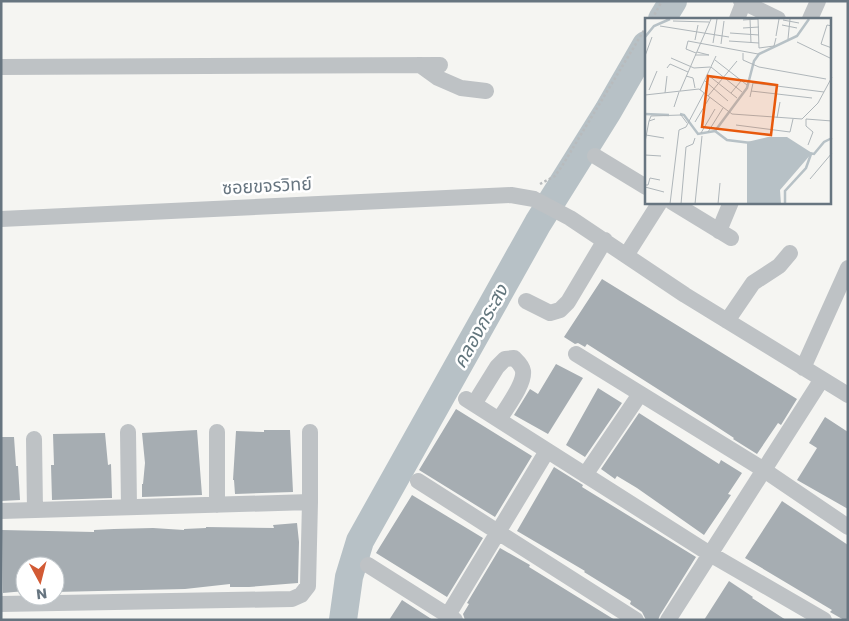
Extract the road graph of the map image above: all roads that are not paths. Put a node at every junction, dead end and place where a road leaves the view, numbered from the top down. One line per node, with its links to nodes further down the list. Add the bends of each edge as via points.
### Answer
1 (818, 1): 5 (street)
2 (743, 2): 3 (street); 4 (street)
3 (737, 18)
4 (776, 18)
5 (810, 18)
6 (420, 65): 7 (street); 8 (street); 9 (street, via 438,78 461,88)
7 (440, 65)
8 (1, 67)
9 (486, 91)
10 (595, 156): 11 (street)
11 (645, 186)
12 (659, 204): 18 (street)
13 (675, 204): 14 (street, via 725,234)
14 (731, 204)
15 (1, 219): 16 (street, ซอยขจรวิทย์, via 511,196 536,192)
16 (606, 240): 18 (street); 20 (street, via 560,310 550,313)
17 (790, 253): 21 (street, via 779,266 753,283)
18 (626, 254): 21 (street)
19 (848, 268): 23 (street)
20 (526, 301)
21 (727, 321): 23 (street)
22 (576, 354): 25 (street)
23 (803, 368): 24 (street)
24 (822, 379): 26 (street); 33 (street)
25 (640, 394): 33 (street); 34 (street)
26 (848, 395)
27 (499, 420): 27 (street, via 470,401 497,367 514,358 521,365 523,380); 32 (street)
28 (128, 432): 38 (street)
29 (217, 432): 37 (street)
30 (310, 432): 36 (street)
31 (34, 439): 39 (street)
32 (547, 452): 34 (street); 42 (street)
33 (764, 470): 41 (street); 43 (street)
34 (585, 475): 43 (street)
35 (418, 481): 42 (street)
36 (310, 502): 37 (street); 45 (street, via 308,586 301,595 292,599)
37 (217, 505): 38 (street)
38 (129, 507): 39 (street)
39 (35, 510): 40 (street)
40 (1, 511)
41 (848, 527)
42 (498, 532): 46 (street); 47 (street)
43 (710, 554): 48 (street); 49 (street)
44 (368, 565): 46 (street)
45 (1, 604)
46 (452, 617)
47 (636, 620)
48 (668, 620)
49 (824, 620)

